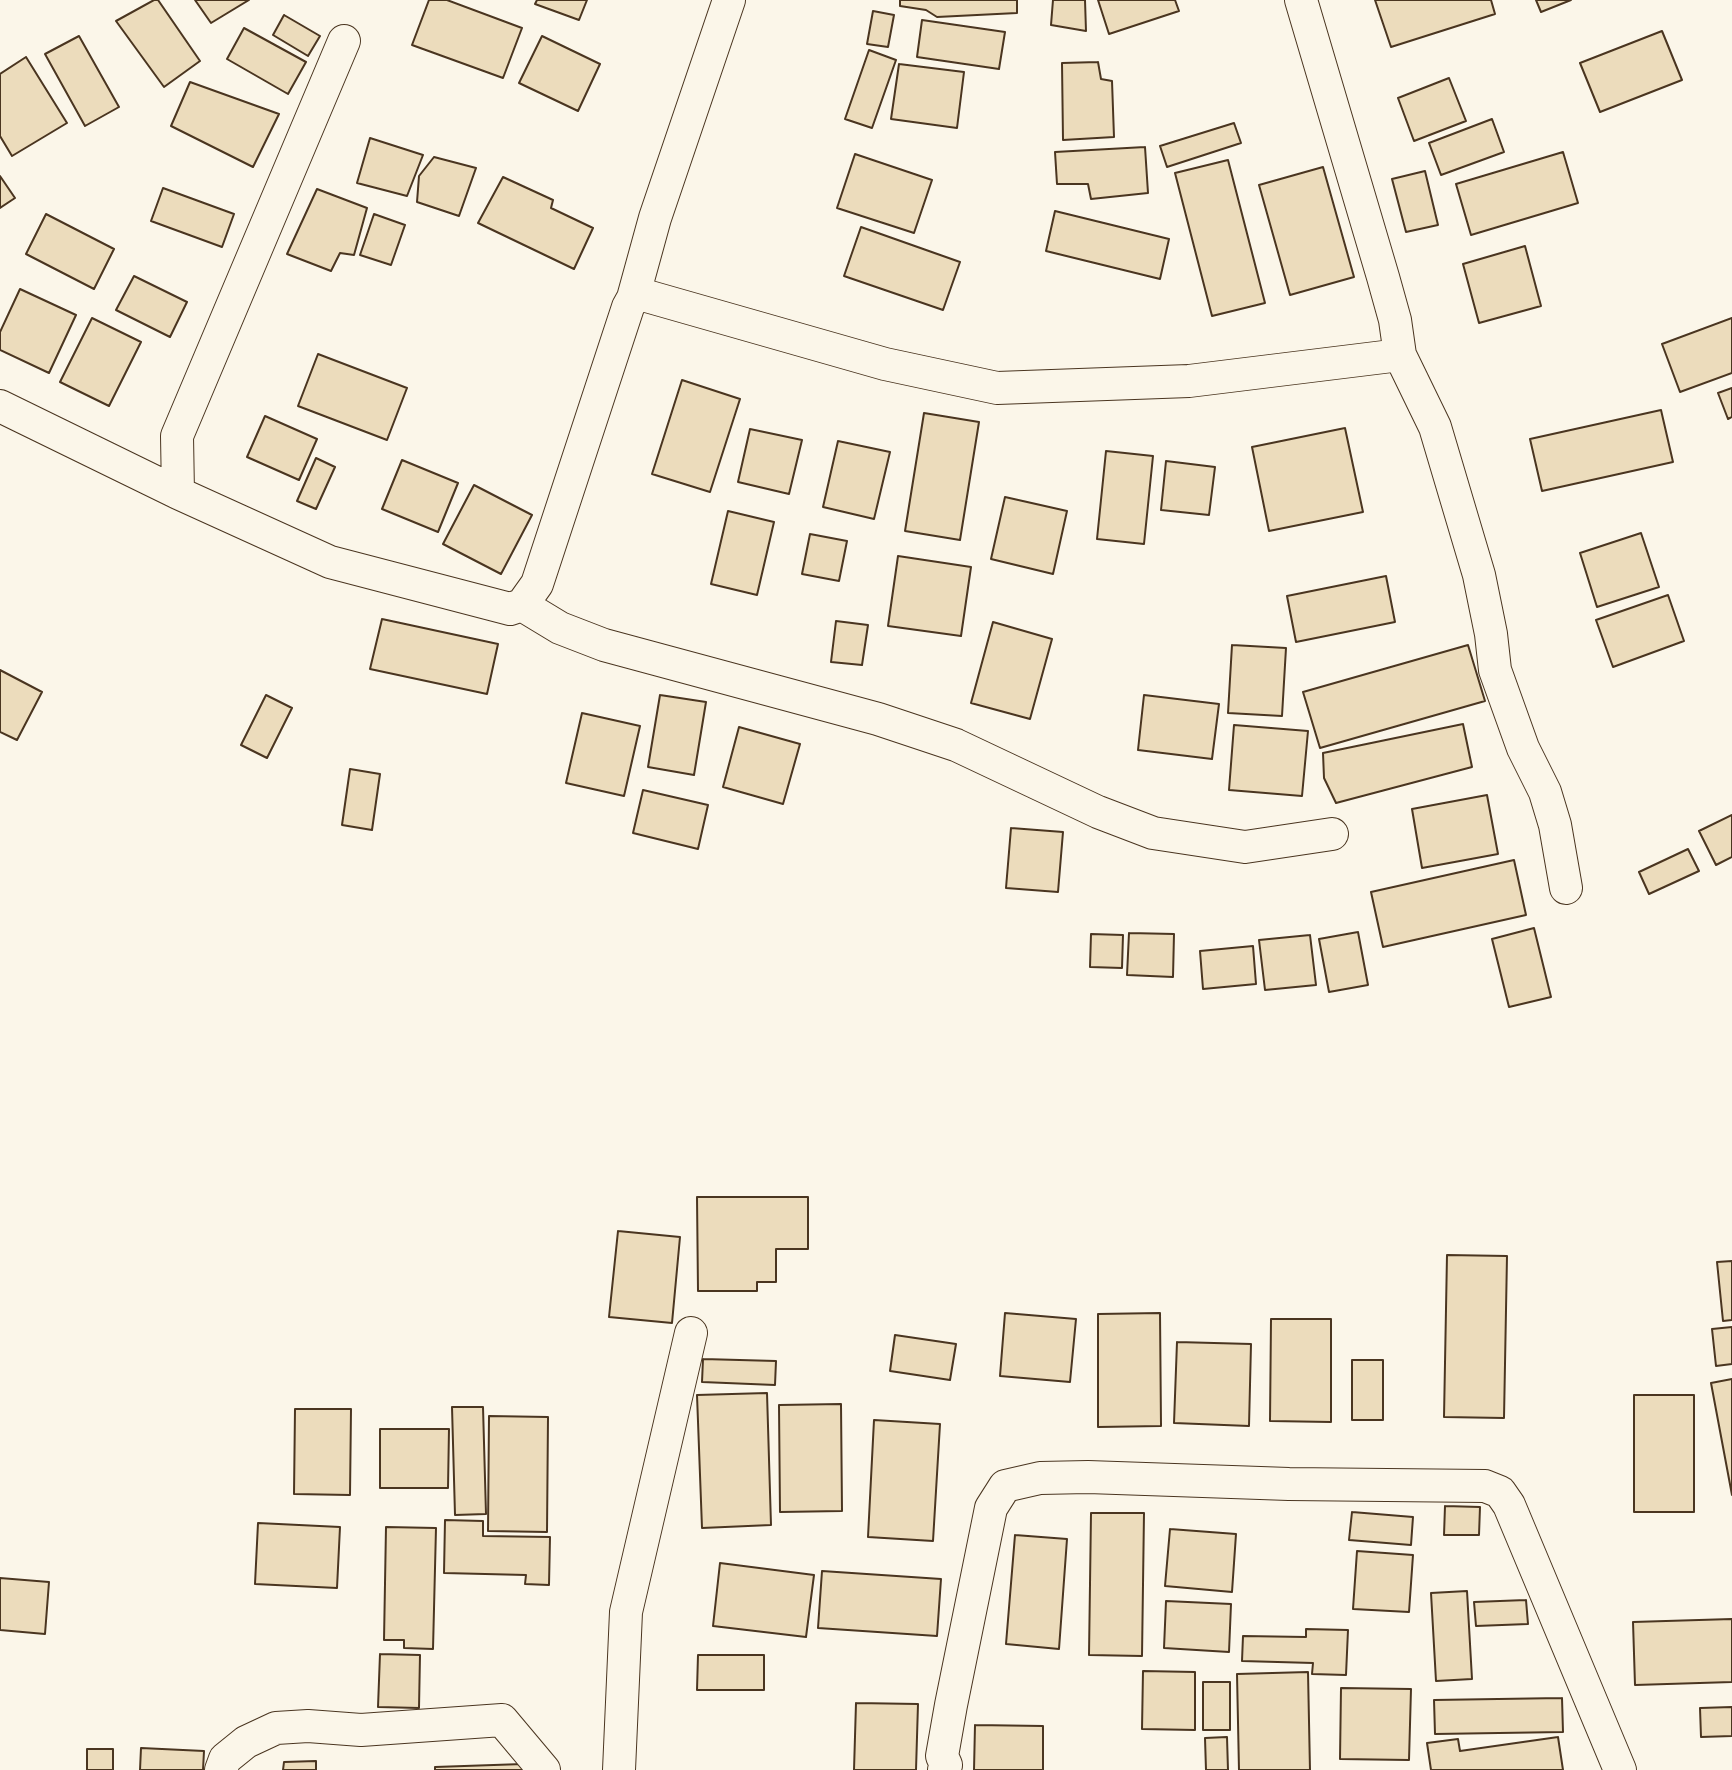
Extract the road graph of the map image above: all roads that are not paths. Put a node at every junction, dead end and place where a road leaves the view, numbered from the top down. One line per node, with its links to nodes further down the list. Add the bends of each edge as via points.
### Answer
1 (729, 0): 4 (street, via 655,218)
2 (1301, 0): 5 (street, via 1395,320)
3 (344, 41): 7 (street, via 177,436)
4 (633, 298): 5 (street, via 643,295 884,364 997,388 1189,381); 8 (street, via 537,584)
5 (1400, 355): 10 (street, via 1435,427 1479,575 1495,670 1522,748 1548,803)
6 (0, 406): 7 (street)
7 (178, 493): 8 (street, via 330,562 500,608)
8 (522, 605): 9 (street, via 560,628 604,645 878,719 956,745 1153,833 1245,847)
9 (1332, 834)
10 (1566, 888)
11 (691, 1333): 14 (street, via 626,1612)
12 (221, 1770): 13 (street, via 225,1759 246,1742 276,1728 361,1730 502,1720)
13 (544, 1770)
14 (619, 1770)
15 (944, 1770): 16 (street, via 951,1705 991,1508 1004,1486 1040,1478 1088,1477 1485,1486 1500,1492 1510,1505)
16 (1620, 1770)

